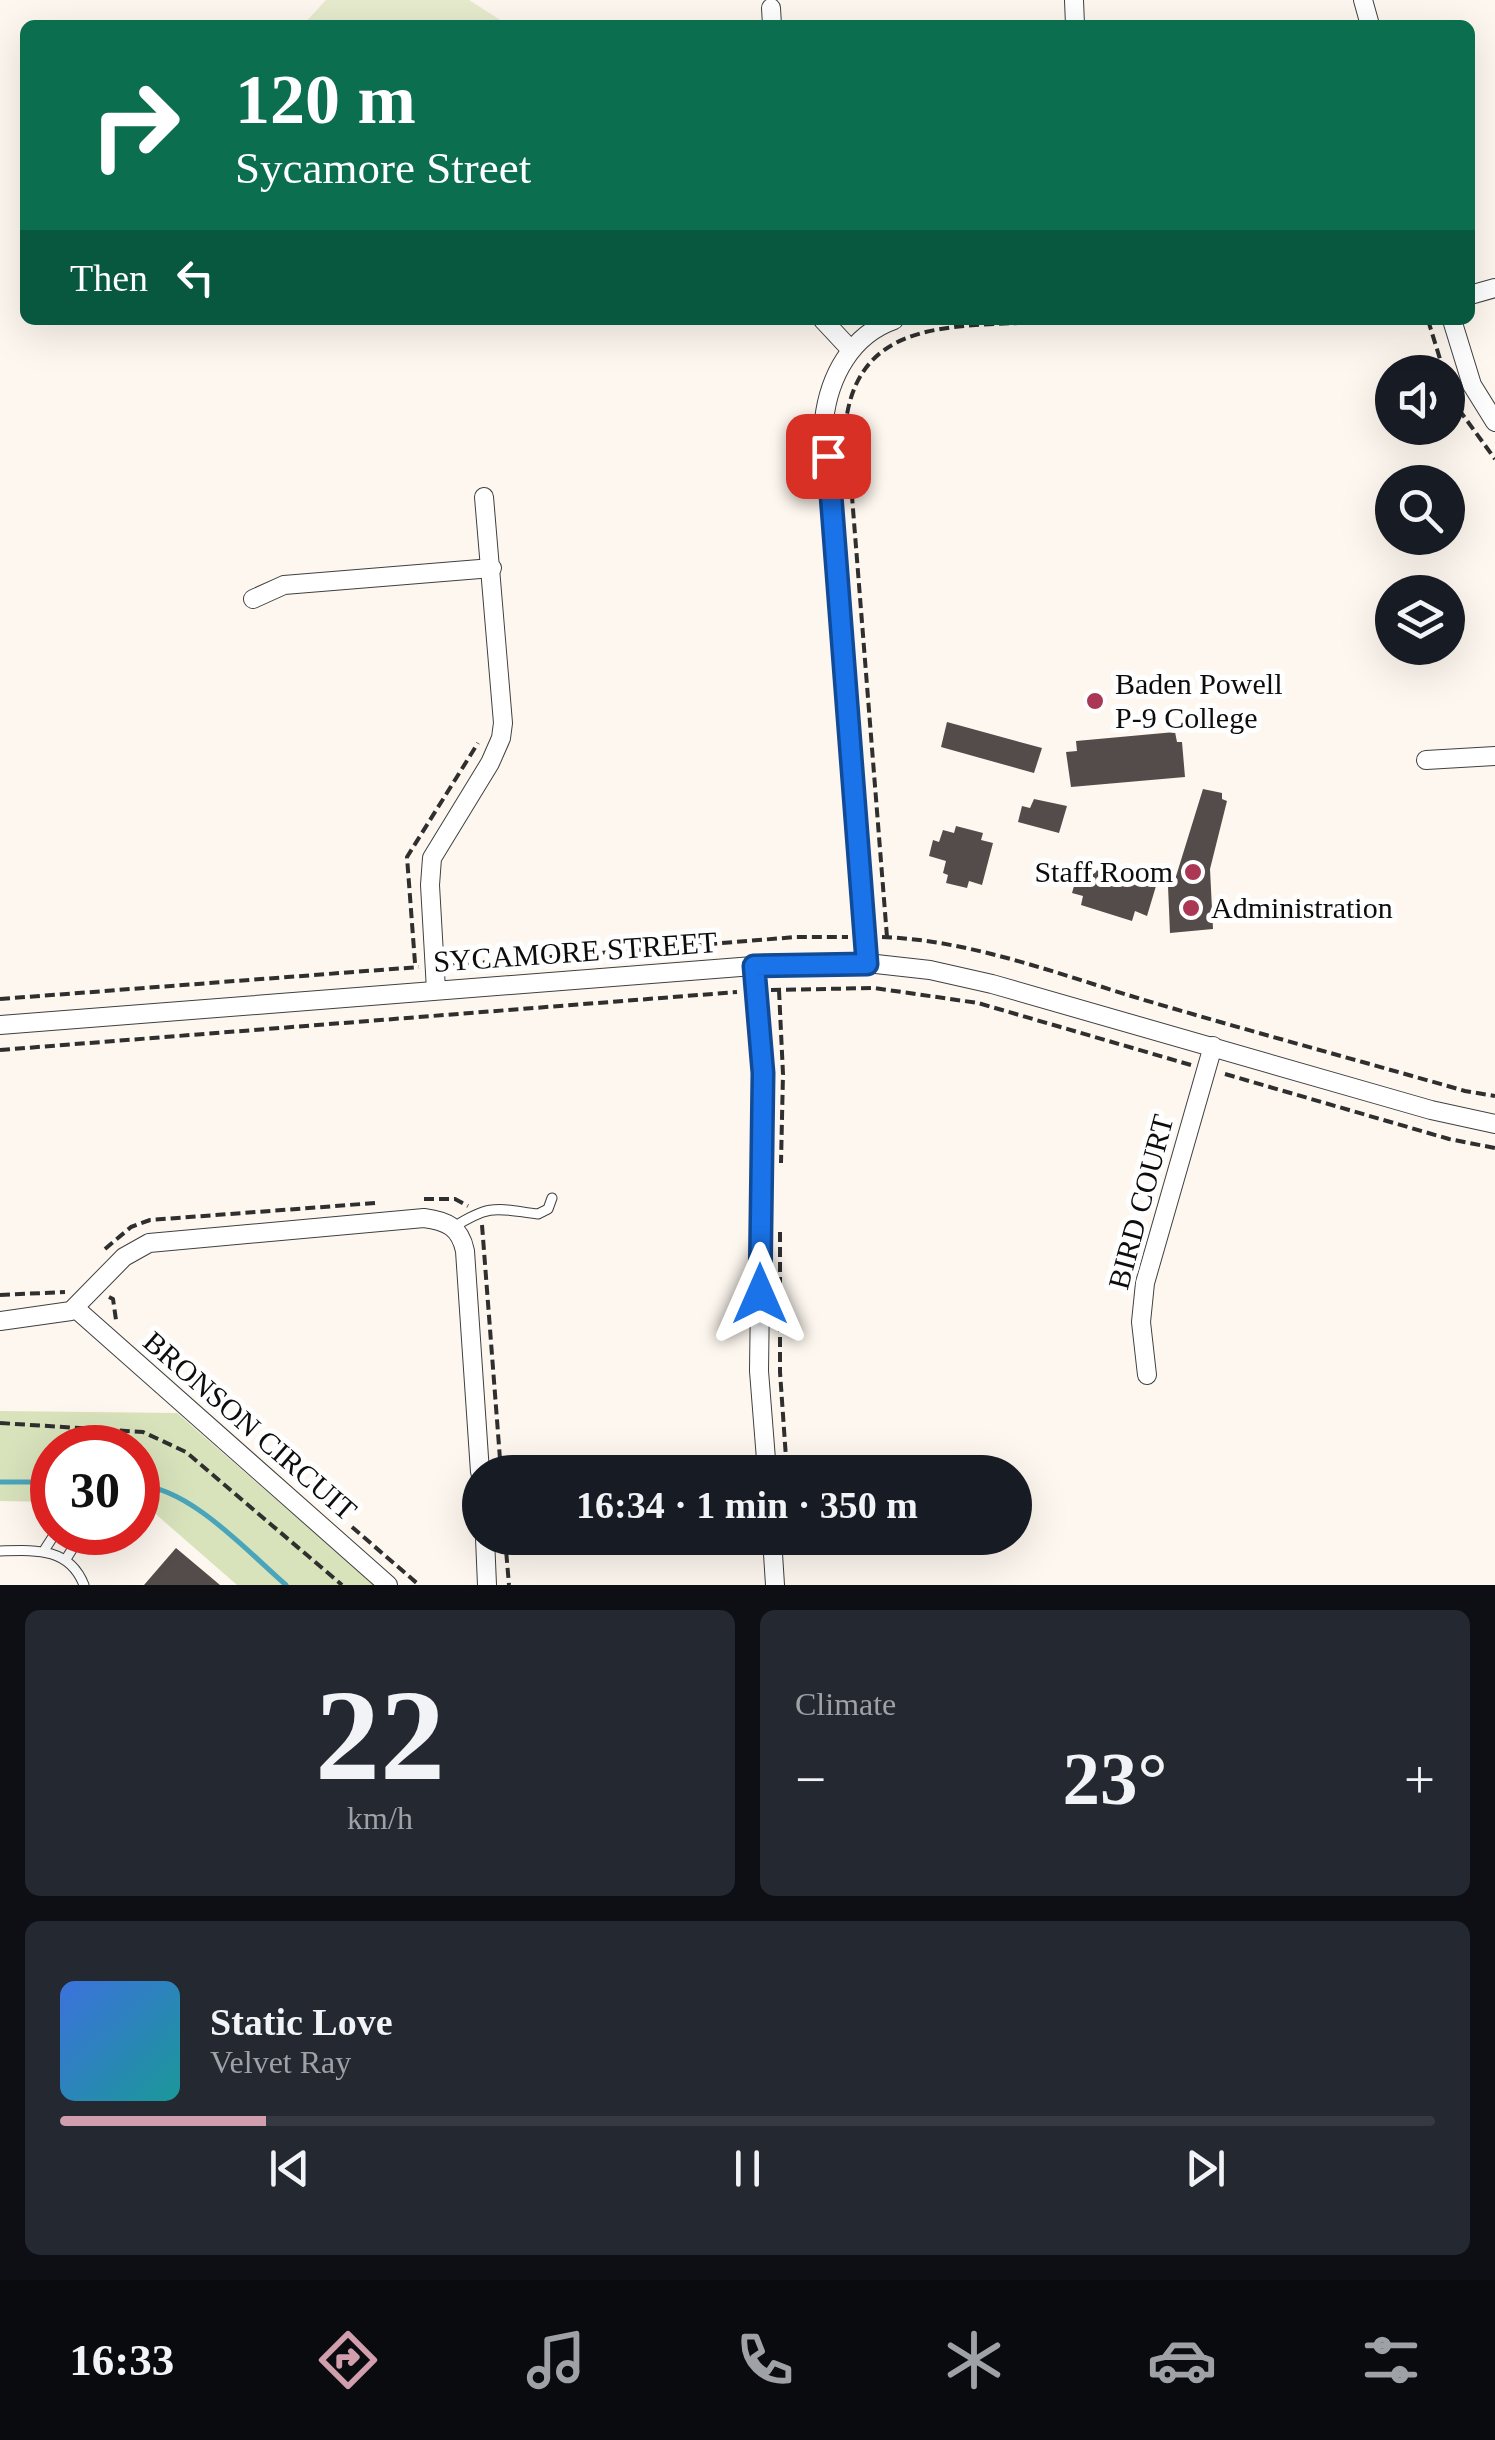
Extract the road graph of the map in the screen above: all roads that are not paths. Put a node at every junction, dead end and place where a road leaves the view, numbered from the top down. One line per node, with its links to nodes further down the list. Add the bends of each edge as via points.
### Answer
1 (827, 325): 4 (street)
2 (882, 325): 4 (street)
3 (1454, 325): 5 (street, via 1472,385)
4 (851, 350): 11 (street, via 827,394 824,420)
5 (1495, 422)
6 (484, 497): 7 (street)
7 (492, 568): 8 (street, via 284,586); 13 (street, via 501,738 432,858)
8 (253, 599)
9 (1495, 756): 10 (street)
10 (1426, 760)
11 (867, 964): 12 (street, SYCAMORE STREET); 15 (street, SYCAMORE STREET, via 992,984)
12 (754, 966): 13 (street, SYCAMORE STREET); 23 (street, via 763,1073 759,1370)
13 (436, 990): 14 (street, SYCAMORE STREET)
14 (0, 1026)
15 (1213, 1046): 16 (street, SYCAMORE STREET); 21 (street, BIRD COURT, via 1145,1282)
16 (1495, 1124)
17 (552, 1198): 18 (lane, via 538,1214 492,1208)
18 (454, 1227): 19 (street, via 424,1218 166,1240 134,1250); 22 (street, via 465,1251)
19 (73, 1300): 20 (street, via 54,1316); 32 (street, BRONSON CIRCUIT)
20 (0, 1321)
21 (1147, 1375)
22 (479, 1455)
23 (766, 1455)
24 (30, 1550): 25 (lane)
25 (0, 1551)
26 (57, 1555): 30 (lane)
27 (69, 1555): 30 (lane)
28 (486, 1555): 33 (street)
29 (773, 1555): 34 (street)
30 (66, 1559): 31 (lane)
31 (84, 1585)
32 (388, 1585)
33 (487, 1585)
34 (775, 1585)

